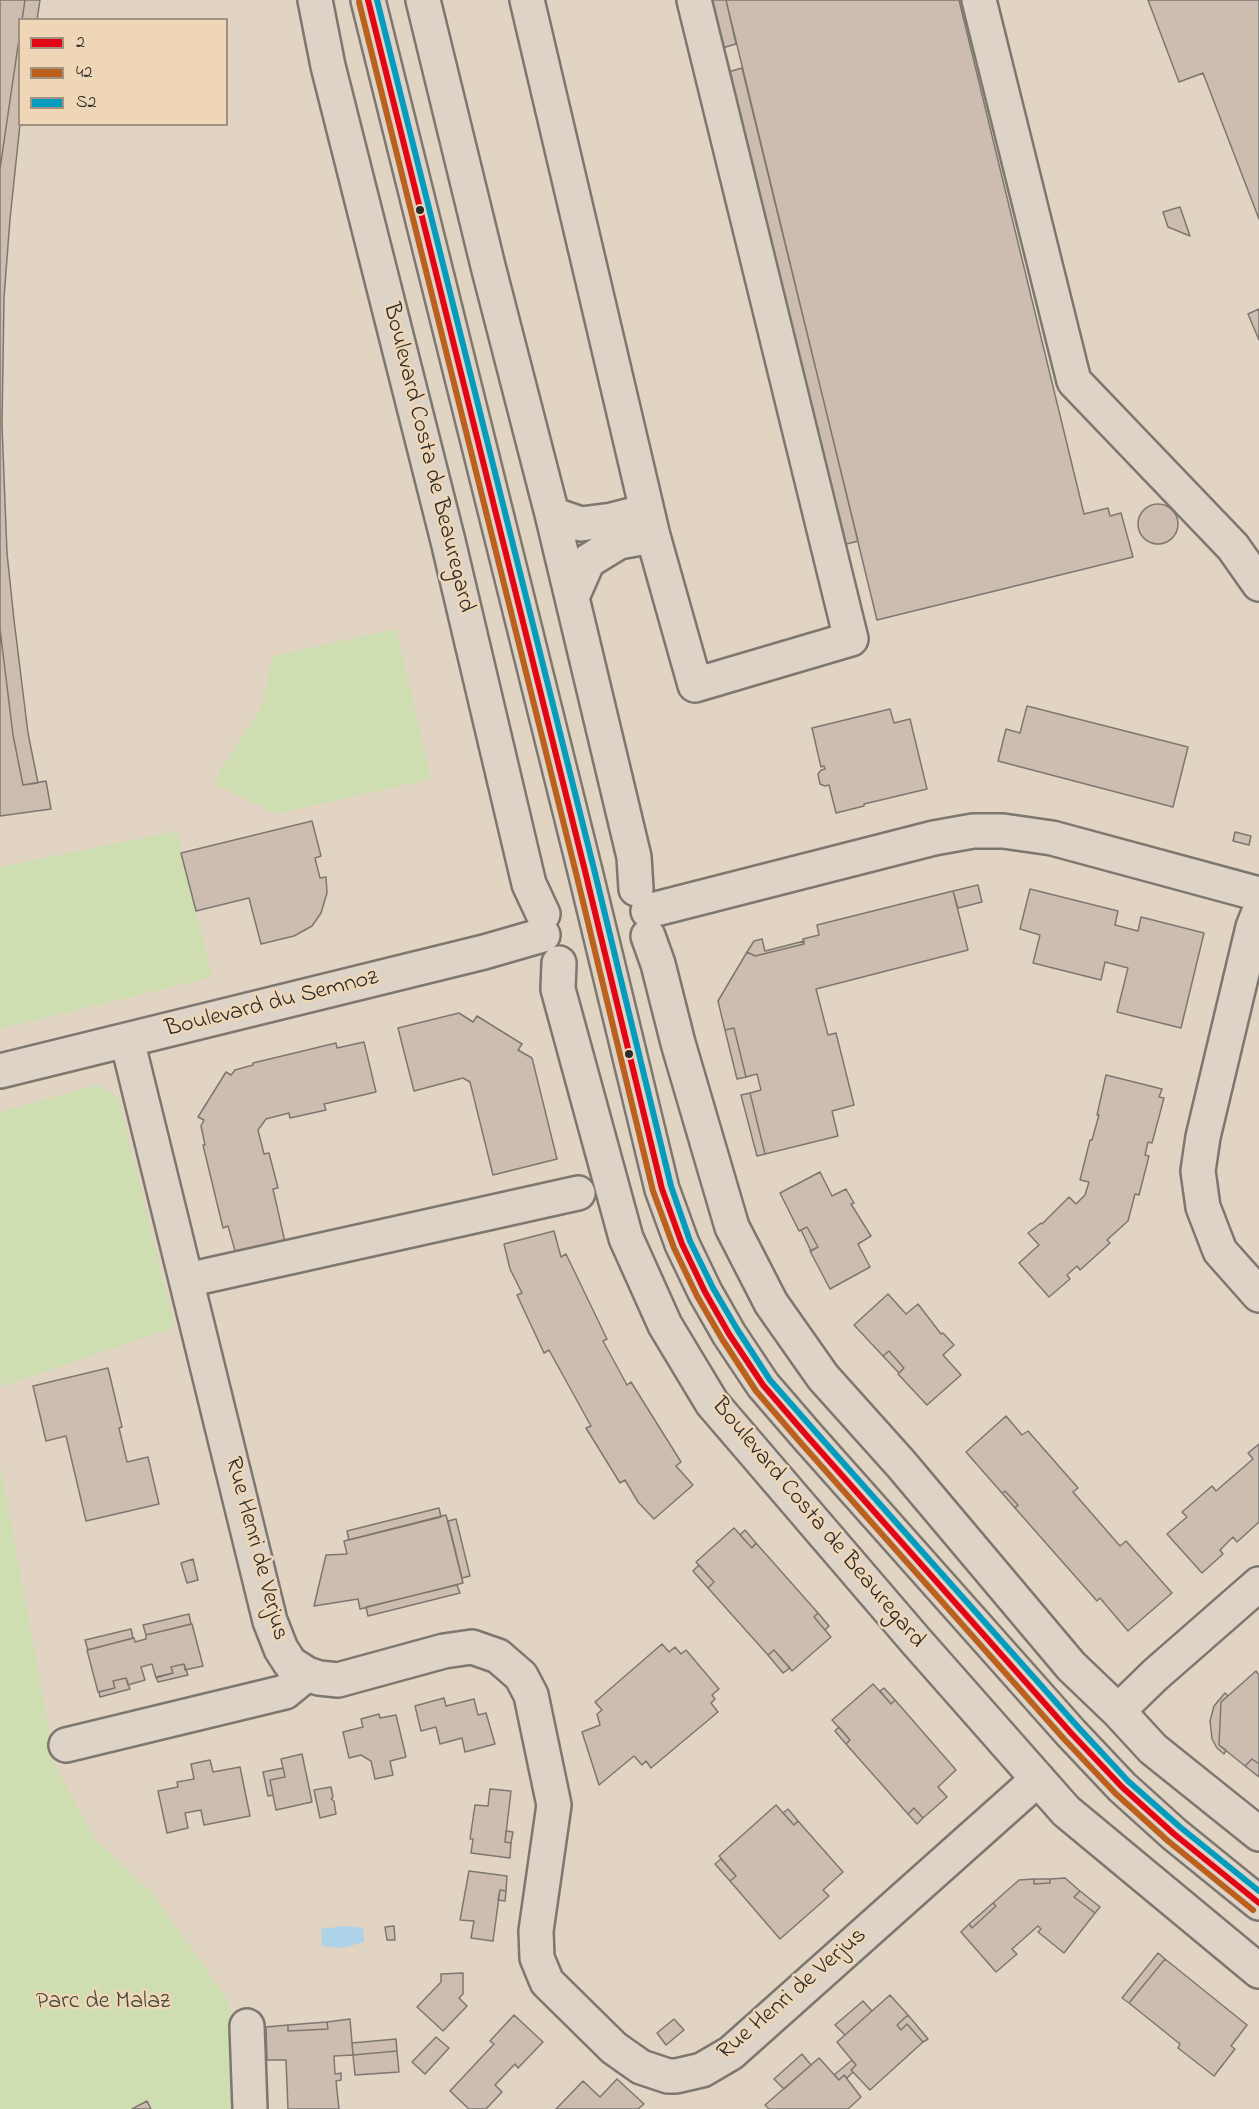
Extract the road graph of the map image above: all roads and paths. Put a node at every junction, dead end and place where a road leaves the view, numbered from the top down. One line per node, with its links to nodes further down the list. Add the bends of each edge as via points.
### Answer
1 (315, 0): 15 (street, Boulevard Costa de Beauregard, via 328,66)
2 (368, 0): 11 (street)
3 (423, 0): 7 (street)
4 (527, 0): 8 (street)
5 (694, 0): 8 (street, via 851,639 695,685)
6 (979, 0): 9 (street, via 1074,381 1233,547)
7 (552, 514): 8 (street, via 581,524 612,520); 10 (street)
8 (650, 524): 10 (street, via 588,561)
9 (1259, 584)
10 (572, 597): 13 (street)
11 (585, 871): 13 (street, via 600,870 626,879); 15 (street, via 557,886 548,899); 17 (street)
12 (1259, 894): 13 (street, via 1052,838 974,831)
13 (644, 912): 17 (street, via 642,949 623,969); 25 (street, via 732,1227 771,1303 823,1377 1071,1666)
14 (1259, 912): 22 (street, via 1198,1171 1203,1207 1220,1251)
15 (543, 925): 16 (street, Boulevard Costa de Beauregard, via 549,950); 18 (street, Boulevard du Semnoz, via 484,952)
16 (559, 963): 17 (street, via 575,973 592,977); 27 (street, Boulevard Costa de Beauregard, via 558,989 626,1238 671,1335 712,1403)
17 (610, 975): 29 (street, via 662,1189 682,1244 729,1334 763,1385 1122,1787)
18 (128, 1041): 19 (street, Boulevard du Semnoz); 21 (street, Rue Henri de Verjus)
19 (0, 1071)
20 (578, 1193): 21 (street)
21 (187, 1280): 24 (street, Rue Henri de Verjus, via 270,1621 280,1649 290,1663)
22 (1259, 1295)
23 (1259, 1584): 25 (street)
24 (308, 1674): 26 (street, via 285,1692); 27 (street, Rue Henri de Verjus, via 338,1680 472,1647 498,1656 521,1676 531,1695 554,1805 536,1931 537,1958 547,1982 614,2048 641,2067 668,2076 702,2070 731,2053)
25 (1118, 1711): 28 (street, via 1153,1749)
26 (66, 1745)
27 (1038, 1779): 30 (street, Boulevard Costa de Beauregard, via 1066,1811)
28 (1259, 1834)
29 (1259, 1903)
30 (1259, 1971)
31 (248, 2026): 32 (street)
32 (250, 2109)

